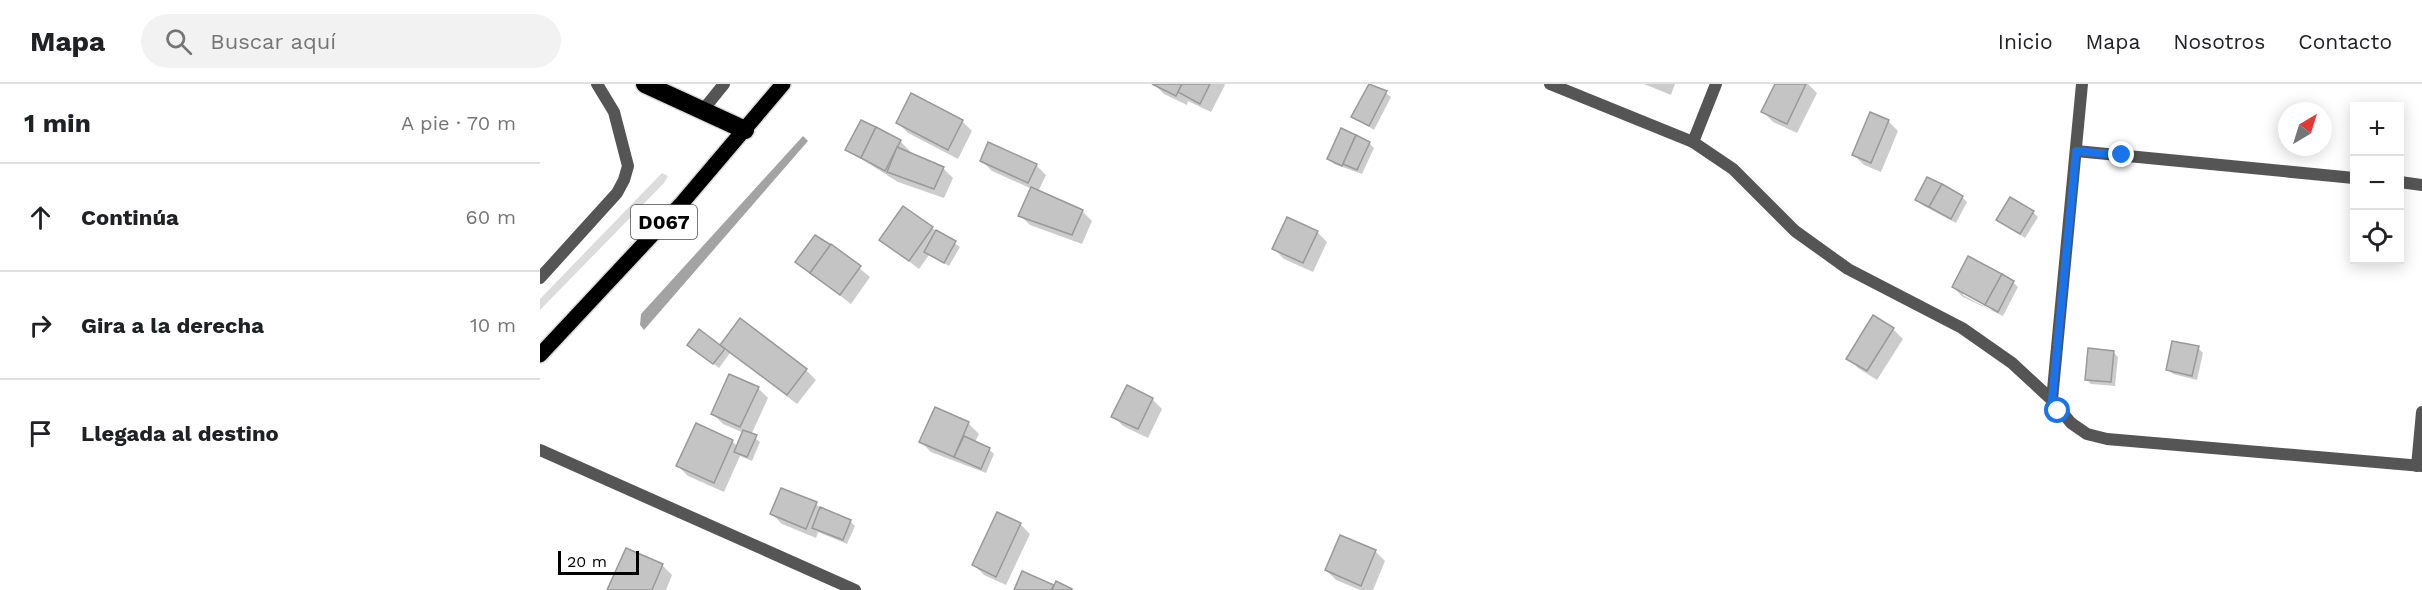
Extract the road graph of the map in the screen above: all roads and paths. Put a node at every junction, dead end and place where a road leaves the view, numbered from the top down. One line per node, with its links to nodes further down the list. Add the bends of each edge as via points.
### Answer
1 (597, 84): 15 (street, via 614,112 628,166 624,180)
2 (645, 84): 8 (highway)
3 (724, 84): 8 (street)
4 (783, 84): 9 (main road, D067)
5 (1550, 84): 10 (street)
6 (1716, 84): 10 (street)
7 (2082, 84): 11 (street)
8 (703, 110): 9 (highway)
9 (745, 130): 16 (main road, D067, via 620,272)
10 (1693, 142): 17 (street, via 1733,169 1795,231 1848,269 1962,328 2012,363)
11 (2076, 151): 12 (street); 17 (street)
12 (2350, 178)
13 (2404, 182): 14 (street)
14 (2422, 184)
15 (540, 278)
16 (540, 355)
17 (2052, 400): 20 (street, via 2058,411 2087,434 2107,439)
18 (2422, 412): 20 (street)
19 (540, 450): 21 (street)
20 (2420, 466)
21 (855, 590)

